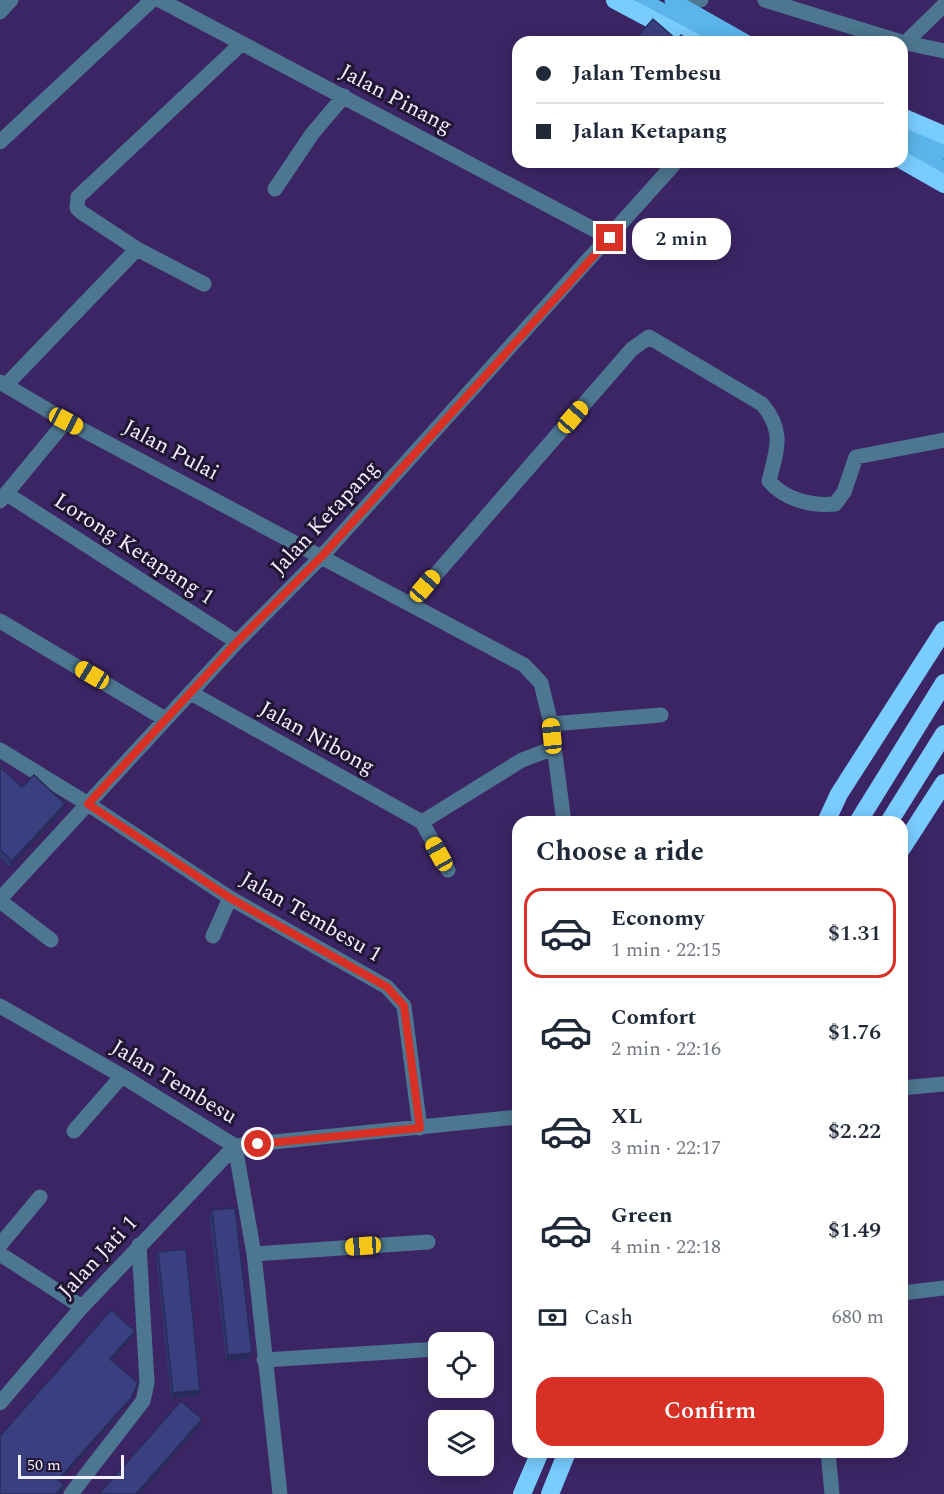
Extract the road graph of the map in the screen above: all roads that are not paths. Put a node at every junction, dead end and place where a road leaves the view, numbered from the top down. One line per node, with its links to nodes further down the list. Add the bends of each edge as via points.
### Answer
1 (11, 0): 10 (street)
2 (152, 0): 23 (street)
3 (160, 0): 16 (street, Jalan Pinang)
4 (615, 0): 11 (highway)
5 (643, 0): 12 (main road)
6 (701, 0): 8 (street)
7 (765, 0): 14 (street)
8 (676, 2): 13 (main road)
9 (944, 5): 15 (street)
10 (0, 12)
11 (683, 36)
12 (708, 36)
13 (736, 36)
14 (878, 36)
15 (908, 38)
16 (242, 43): 19 (street, Jalan Pinang); 32 (street, via 78,197 77,208 81,212)
17 (908, 45): 18 (street)
18 (944, 51)
19 (344, 96): 30 (street, via 312,134); 31 (street, Jalan Pinang)
20 (908, 120): 22 (highway)
21 (908, 132): 25 (main road)
22 (944, 135)
23 (0, 142)
24 (908, 148): 28 (main road)
25 (944, 152)
26 (908, 163): 29 (highway)
27 (671, 168): 31 (street, Jalan Ketapang)
28 (944, 169)
29 (944, 184)
30 (275, 189)
31 (610, 238): 38 (street, Jalan Ketapang)
32 (137, 249): 33 (street); 34 (street)
33 (204, 284)
34 (3, 384): 35 (street, Jalan Pulai)
35 (66, 421): 37 (street); 38 (street, Jalan Pulai)
36 (944, 440): 39 (street, via 856,457 844,492 835,504 818,506 779,493 769,481 779,437 773,418 762,404 648,337 632,349)
37 (4, 497): 42 (street, Lorong Ketapang 1)
38 (323, 555): 39 (street, Jalan Pulai); 42 (street, Jalan Ketapang)
39 (411, 603): 47 (street, Jalan Pulai, via 524,665 541,683)
40 (0, 621): 46 (street)
41 (944, 630): 54 (highway)
42 (237, 642): 44 (street, Jalan Ketapang)
43 (944, 683): 55 (highway)
44 (191, 693): 46 (street, Jalan Ketapang); 57 (street, Jalan Nibong)
45 (661, 715): 47 (street)
46 (165, 719): 52 (street, Jalan Ketapang)
47 (551, 724): 49 (street, Jalan Pulai)
48 (944, 734): 56 (highway)
49 (554, 748): 53 (street, Jalan Pulai); 57 (street, via 522,760)
50 (0, 750): 52 (street, Jalan Tembesu 1)
51 (944, 783): 58 (highway)
52 (88, 804): 60 (street, Jalan Tembesu 1); 61 (street, Jalan Ketapang)
53 (563, 816)
54 (829, 816)
55 (862, 816)
56 (893, 816)
57 (422, 822): 59 (street)
58 (908, 839)
59 (448, 870)
60 (230, 898): 62 (street); 69 (street, Jalan Tembesu 1, via 387,987 404,1006)
61 (0, 900): 63 (street)
62 (213, 936)
63 (51, 940)
64 (0, 1006): 65 (street, Jalan Tembesu)
65 (122, 1076): 70 (street); 71 (street, Jalan Tembesu)
66 (944, 1084): 67 (street)
67 (908, 1087)
68 (512, 1118): 69 (street, Jalan Tembesu)
69 (420, 1128): 71 (street, Jalan Tembesu)
70 (74, 1131)
71 (235, 1146): 75 (street, Jalan Jati 1); 77 (street)
72 (40, 1197): 74 (street)
73 (428, 1242): 77 (street)
74 (0, 1245)
75 (139, 1245): 80 (street, Jalan Jati 1); 88 (street, via 147,1383 143,1401)
76 (0, 1254): 80 (street)
77 (254, 1254): 82 (street)
78 (944, 1287): 79 (street)
79 (908, 1292)
80 (82, 1307): 83 (street, Jalan Jati 1)
81 (428, 1350): 82 (street)
82 (264, 1360): 89 (street)
83 (6, 1386): 84 (street, Jalan Jati 1)
84 (0, 1403)
85 (537, 1458): 90 (highway)
86 (565, 1458): 91 (highway)
87 (829, 1458): 92 (street)
88 (71, 1494)
89 (280, 1494)
90 (522, 1494)
91 (550, 1494)
92 (832, 1494)

